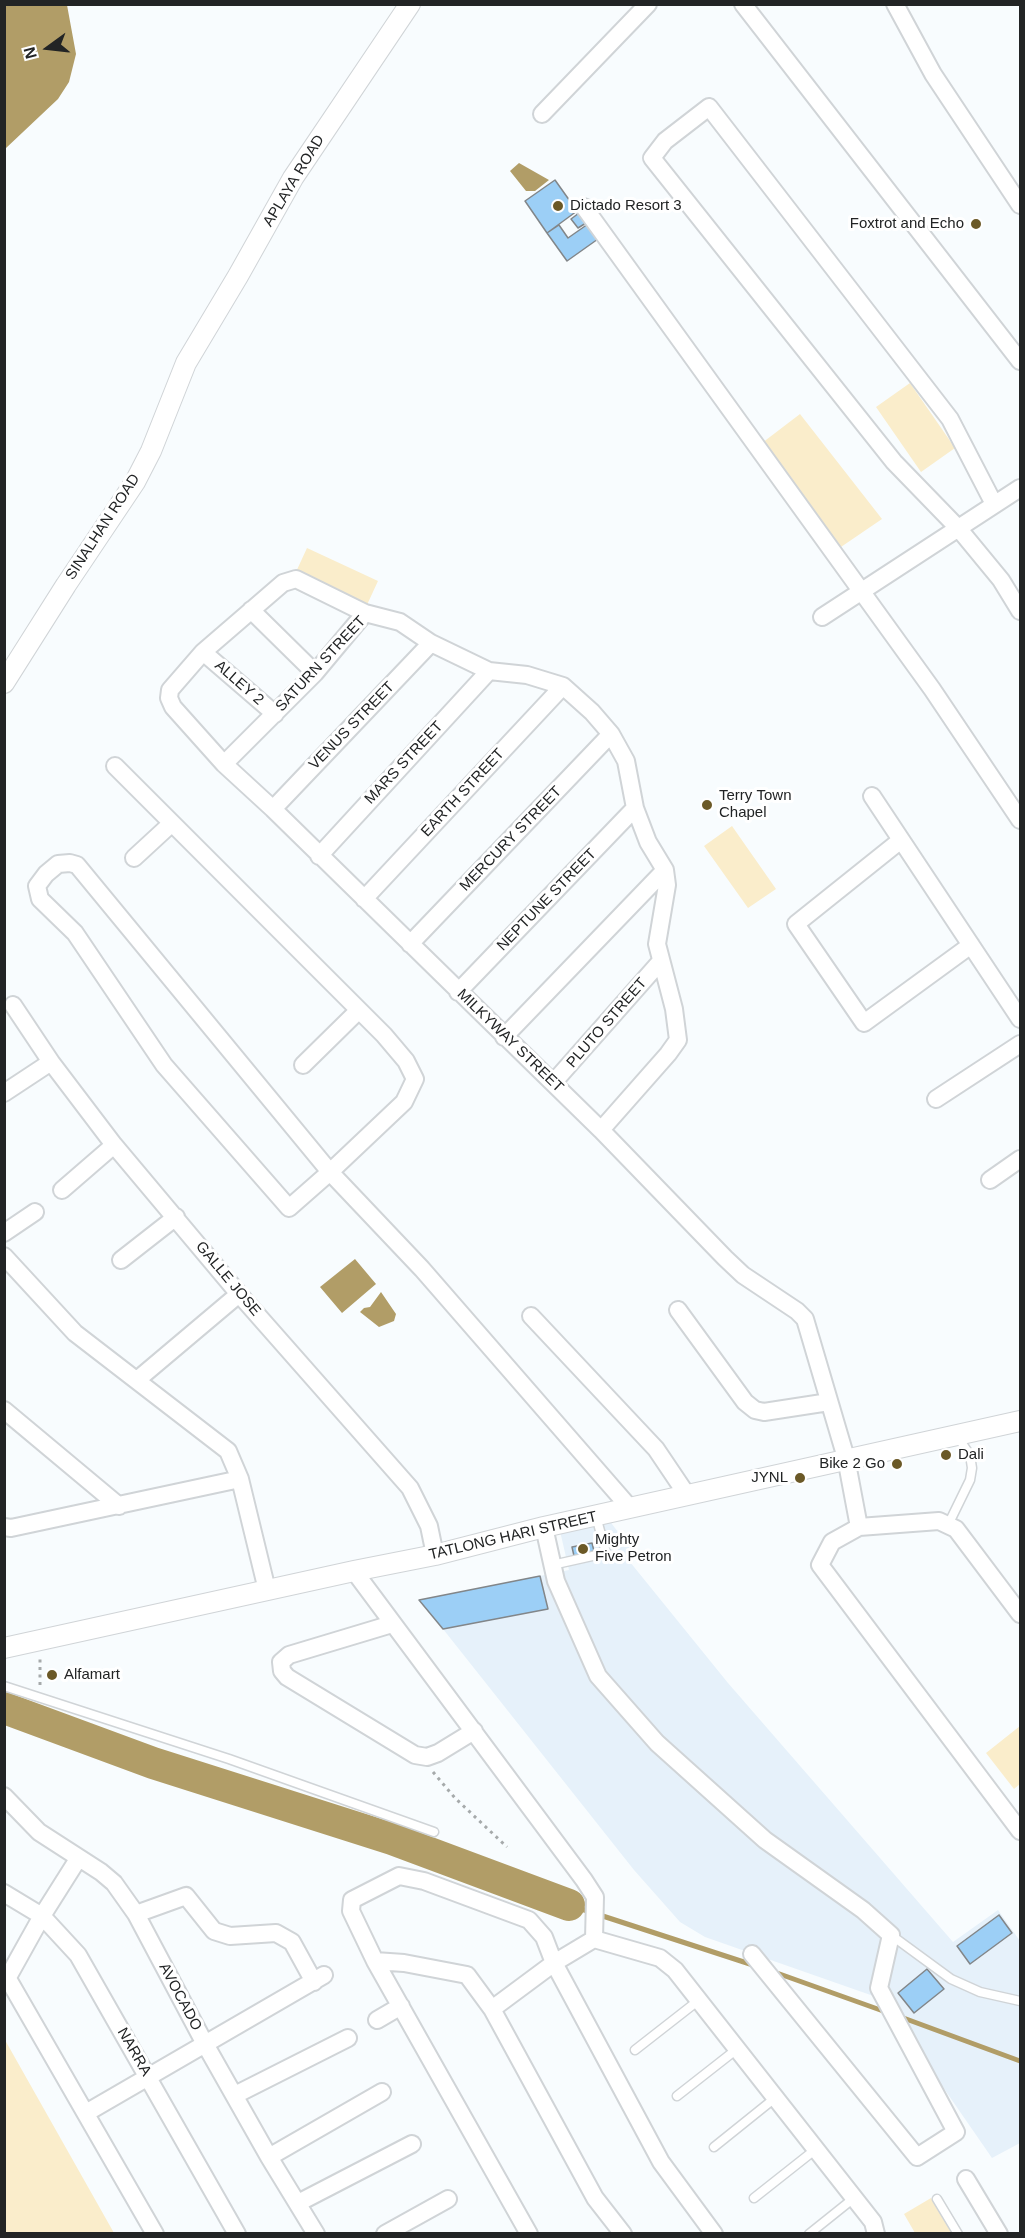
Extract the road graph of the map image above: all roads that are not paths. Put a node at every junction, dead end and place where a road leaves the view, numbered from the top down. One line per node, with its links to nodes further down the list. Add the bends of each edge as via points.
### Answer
1 (410, 4): 9 (street, APLAYA ROAD, via 293,178)
2 (648, 4): 5 (street)
3 (743, 4): 8 (street)
4 (895, 4): 6 (street, via 933,74)
5 (542, 114)
6 (1020, 206)
7 (584, 207): 13 (street)
8 (1020, 361)
9 (186, 363): 22 (street, SINALHAN ROAD, via 135,482)
10 (1020, 488): 11 (street)
11 (994, 504): 12 (street); 12 (street, via 950,419 709,107 664,141 652,158 894,462)
12 (959, 529): 13 (street); 15 (street, via 1001,579)
13 (861, 591): 17 (street); 31 (street)
14 (251, 610): 16 (street, via 284,583 296,579); 19 (street); 21 (street)
15 (1020, 611)
16 (366, 613): 18 (street, SATURN STREET, via 400,622); 21 (street, SATURN STREET)
17 (822, 617)
18 (431, 643): 20 (street, SATURN STREET); 30 (street, VENUS STREET)
19 (203, 652): 24 (street, ALLEY 2); 26 (street, MILKYWAY STREET, via 170,690 169,698)
20 (489, 670): 23 (street, SATURN STREET); 34 (street, MARS STREET)
21 (315, 673): 24 (street, SATURN STREET)
22 (4, 683)
23 (563, 686): 25 (street, SATURN STREET); 37 (street, EARTH STREET)
24 (275, 714): 26 (street, SATURN STREET)
25 (611, 734): 29 (street, SATURN STREET, via 626,761); 38 (street, MERCURY STREET)
26 (224, 764): 30 (street, MILKYWAY STREET)
27 (115, 766): 32 (street)
28 (872, 796): 33 (street)
29 (635, 808): 36 (street, SATURN STREET, via 648,842); 41 (street, NEPTUNE STREET)
30 (273, 809): 34 (street, MILKYWAY STREET)
31 (1020, 820)
32 (172, 823): 35 (street); 43 (street)
33 (901, 840): 39 (street); 39 (street, via 796,924 864,1023)
34 (319, 856): 37 (street, MILKYWAY STREET)
35 (134, 858)
36 (665, 870): 40 (street, via 667,885 657,944); 45 (street)
37 (364, 899): 38 (street, MILKYWAY STREET)
38 (410, 944): 41 (street, MILKYWAY STREET)
39 (971, 945): 44 (street)
40 (660, 962): 49 (street, PLUTO STREET); 52 (street, via 674,1009 678,1040)
41 (458, 992): 45 (street, MILKYWAY STREET)
42 (13, 1005): 47 (street, GALLE JOSE)
43 (359, 1010): 48 (street); 55 (street, via 406,1061 415,1079 404,1102)
44 (1020, 1019)
45 (504, 1037): 49 (street, MILKYWAY STREET)
46 (1020, 1044): 51 (street)
47 (51, 1062): 50 (street); 53 (street, GALLE JOSE)
48 (303, 1065)
49 (554, 1083): 52 (street, MILKYWAY STREET)
50 (4, 1093)
51 (936, 1099)
52 (601, 1130): 67 (street, MILKYWAY STREET, via 742,1275 805,1319)
53 (114, 1145): 57 (street); 59 (street, GALLE JOSE)
54 (1020, 1159): 56 (street)
55 (330, 1172): 55 (street, via 289,1208 164,1065 75,933 40,899 37,886 46,874 58,864 77,865); 75 (street, via 422,1269)
56 (990, 1180)
57 (62, 1190)
58 (34, 1212): 60 (street)
59 (176, 1217): 62 (street); 63 (street, GALLE JOSE)
60 (4, 1233)
61 (4, 1256): 66 (street, via 75,1333)
62 (122, 1260)
63 (239, 1294): 66 (street); 81 (street, GALLE JOSE, via 410,1488 429,1526)
64 (678, 1310): 67 (street, via 745,1402 755,1410)
65 (531, 1316): 73 (street, via 656,1449)
66 (136, 1380): 72 (street, via 228,1451)
67 (829, 1402): 71 (street, MILKYWAY STREET)
68 (4, 1410): 74 (street)
69 (1020, 1420): 70 (street, TATLONG HARI STREET)
70 (957, 1435): 71 (street, TATLONG HARI STREET); 77 (lane, via 970,1455 972,1468)
71 (846, 1458): 73 (street, TATLONG HARI STREET); 80 (street, MILKYWAY STREET)
72 (240, 1479): 74 (street); 84 (street)
73 (687, 1495): 75 (street, TATLONG HARI STREET)
74 (119, 1506): 78 (street)
75 (630, 1508): 76 (street, TATLONG HARI STREET)
76 (596, 1516): 79 (street, TATLONG HARI STREET); 82 (lane, via 606,1552)
77 (948, 1525): 80 (street, via 939,1521); 85 (street, via 956,1529)
78 (4, 1527)
79 (544, 1527): 81 (street, TATLONG HARI STREET); 82 (street)
80 (859, 1527): 91 (street, via 832,1542 820,1565)
81 (435, 1555): 83 (street, TATLONG HARI STREET)
82 (552, 1565): 98 (street, via 598,1676 657,1743 765,1840 863,1910)
83 (354, 1571): 84 (street, TATLONG HARI STREET); 86 (street)
84 (267, 1590): 87 (street, TATLONG HARI STREET)
85 (1020, 1614)
86 (392, 1624): 89 (street); 89 (street, via 289,1655 281,1662 282,1671 415,1755 427,1757)
87 (4, 1648)
88 (4, 1686): 92 (lane)
89 (474, 1731): 97 (street, via 595,1897)
90 (4, 1796): 93 (street, AVOCADO, via 39,1832)
91 (1020, 1831)
92 (434, 1832)
93 (78, 1859): 95 (street, AVOCADO, via 114,1883); 96 (street)
94 (4, 1893): 96 (street, NARRA)
95 (136, 1914): 109 (street, AVOCADO); 109 (street, via 186,1896 214,1931 230,1936 276,1934 292,1942 319,1979)
96 (42, 1916): 102 (street); 112 (street, NARRA, via 78,1955)
97 (594, 1933): 101 (street); 103 (street, via 660,1958)
98 (891, 1935): 99 (street, via 879,1988 956,2132 917,2157); 104 (lane, via 951,1979 980,1992)
99 (752, 1954)
100 (375, 1961): 101 (street, via 351,1911 352,1900 399,1876 424,1881 529,1920 544,1937); 105 (street); 106 (street, via 467,1975)
101 (554, 1963): 106 (street); 134 (street, via 661,2162)
102 (6, 1974): 117 (street)
103 (699, 2000): 110 (street); 111 (lane)
104 (1020, 2001)
105 (401, 2006): 107 (street); 132 (street)
106 (492, 2009): 133 (street, via 595,2198)
107 (377, 2020)
108 (348, 2038): 114 (street)
109 (205, 2044): 112 (street); 114 (street, AVOCADO)
110 (737, 2049): 115 (lane); 116 (street)
111 (634, 2050)
112 (149, 2077): 117 (street); 129 (street, NARRA)
113 (382, 2092): 121 (street)
114 (235, 2095): 121 (street, AVOCADO)
115 (677, 2096)
116 (776, 2098): 119 (lane); 120 (street)
117 (86, 2113): 128 (street)
118 (412, 2144): 127 (street)
119 (714, 2147)
120 (816, 2149): 123 (lane); 124 (street)
121 (269, 2157): 127 (street, AVOCADO)
122 (966, 2179): 138 (street)
123 (754, 2198)
124 (854, 2198): 135 (lane); 136 (street, via 873,2222)
125 (448, 2199): 131 (street)
126 (937, 2199): 137 (lane)
127 (298, 2203): 130 (street, AVOCADO)
128 (155, 2234)
129 (237, 2234)
130 (316, 2234)
131 (385, 2234)
132 (529, 2234)
133 (622, 2234)
134 (714, 2234)
135 (809, 2234)
136 (876, 2234)
137 (958, 2234)
138 (999, 2234)

